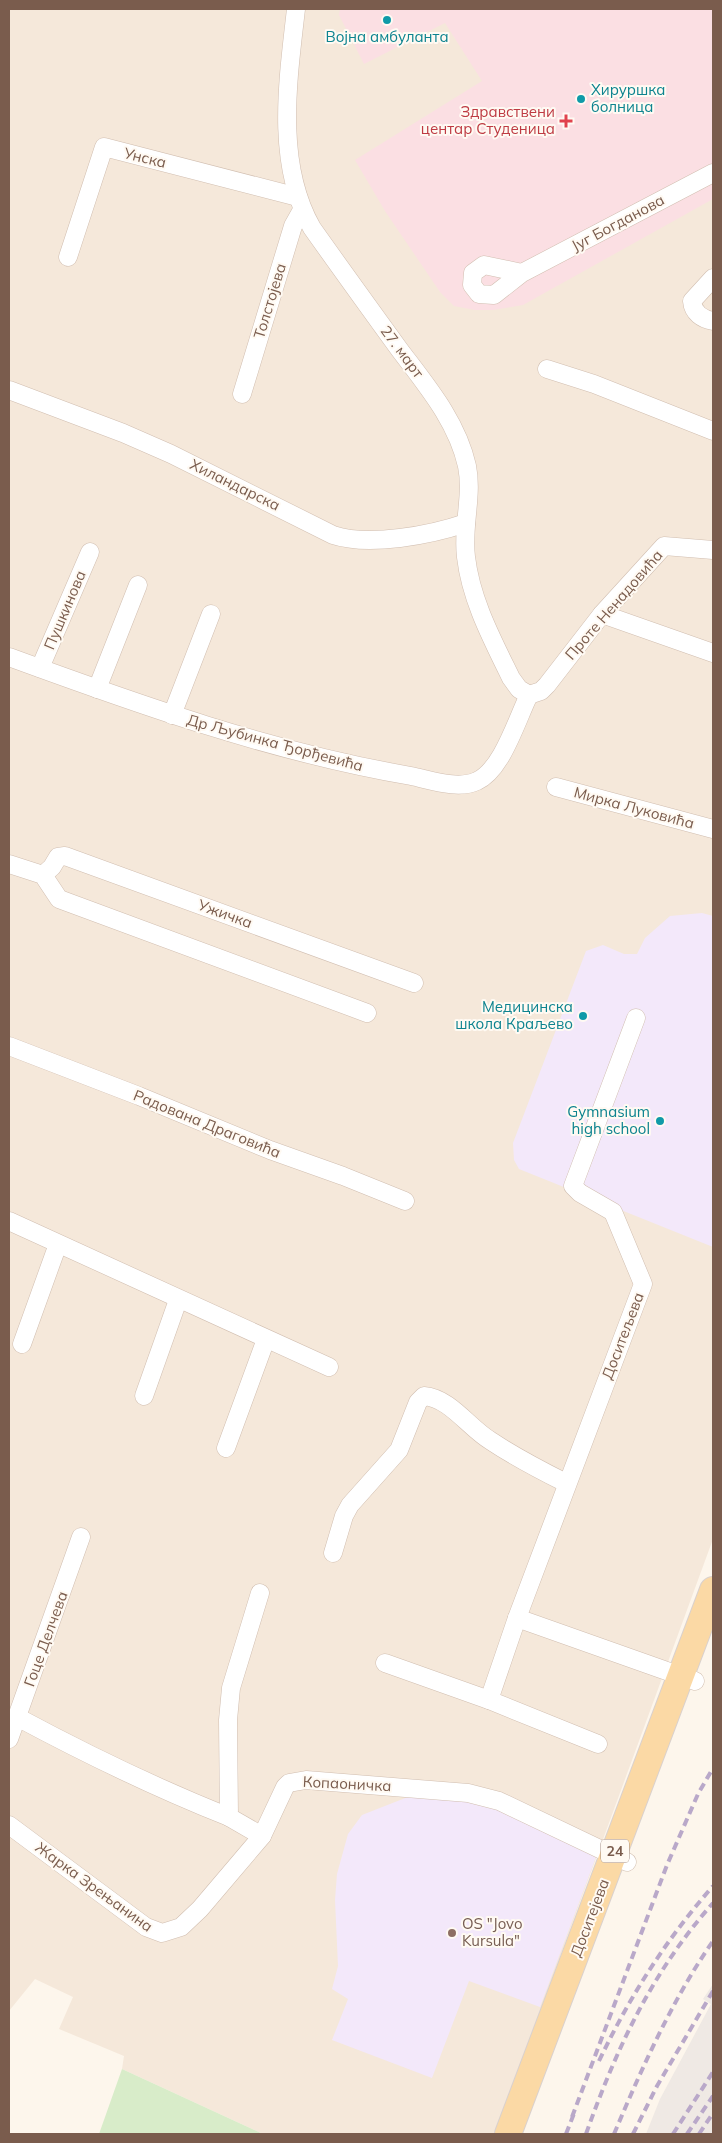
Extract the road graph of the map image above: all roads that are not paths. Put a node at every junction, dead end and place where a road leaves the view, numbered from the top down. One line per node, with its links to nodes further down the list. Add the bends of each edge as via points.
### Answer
1 (296, 9): 3 (street, 27. март, via 288,73 289,154)
2 (713, 173): 5 (street, Југ Богданова)
3 (300, 203): 4 (street, Унска, via 104,147); 10 (street, Толстојева); 12 (street, 27. март, via 312,228 426,383 451,423 467,466)
4 (68, 257)
5 (522, 273)
6 (713, 278): 7 (street, via 692,301 701,317)
7 (713, 320)
8 (547, 369): 11 (street)
9 (9, 390): 12 (street, Хиландарска, via 155,447 333,535 347,539 386,539)
10 (242, 394)
11 (713, 431)
12 (466, 523): 22 (street, 27. март, via 466,558 477,604 511,678 519,689)
13 (713, 550): 17 (street, Проте Ненадовића, via 664,546)
14 (90, 552): 20 (street, Пушкинова)
15 (138, 585): 21 (street)
16 (211, 614): 23 (street)
17 (602, 614): 18 (street); 22 (street, Проте Ненадовића, via 547,685)
18 (713, 653)
19 (9, 657): 20 (street, Др Љубинка Ђорђевића)
20 (40, 668): 21 (street, Др Љубинка Ђорђевића)
21 (97, 689): 23 (street, Др Љубинка Ђорђевића)
22 (529, 695): 23 (street, Др Љубинка Ђорђевића, via 501,756 485,777 464,785 328,760)
23 (172, 715)
24 (556, 787): 25 (street, Мирка Луковића)
25 (713, 829)
26 (9, 864): 27 (street)
27 (43, 875): 28 (street, Ужичка, via 58,857 65,856); 29 (street, via 59,899)
28 (414, 983)
29 (367, 1013)
30 (636, 1018): 41 (street, Доситељева, via 573,1186 614,1212 643,1284)
31 (9, 1046): 32 (street, Радована Драговића)
32 (405, 1201)
33 (9, 1221): 34 (street)
34 (58, 1244): 35 (street); 37 (street)
35 (178, 1300): 36 (street); 39 (street)
36 (266, 1339): 38 (street); 40 (street)
37 (22, 1344)
38 (329, 1367)
39 (144, 1396)
40 (226, 1448)
41 (566, 1483): 43 (street, via 488,1440 439,1400 424,1396 418,1402 399,1450 350,1505); 46 (street, Доситељева)
42 (81, 1537): 51 (street, Гоце Делчева)
43 (333, 1553)
44 (713, 1590): 49 (main road, Доситејева / 24)
45 (260, 1593): 54 (street, via 231,1688 228,1720)
46 (517, 1618): 49 (street); 50 (street, Доситељева)
47 (713, 1632): 49 (main road, Доситејева / 24)
48 (385, 1663): 50 (street)
49 (688, 1678): 57 (main road, Доситејева / 24)
50 (489, 1700): 53 (street)
51 (17, 1717): 52 (street, Гоце Делчева); 54 (street, via 155,1786)
52 (9, 1739)
53 (598, 1744)
54 (229, 1817): 56 (street)
55 (9, 1825): 56 (street, Жарка Зрењанина, via 146,1927 162,1933 181,1926 200,1909)
56 (262, 1836): 57 (street, Копаоничка, via 285,1787 289,1783 306,1780 468,1793 499,1801)
57 (620, 1860): 58 (main road, Доситејева / 24); 59 (main road, Доситејева / 24)
58 (508, 2134)
59 (525, 2134)

